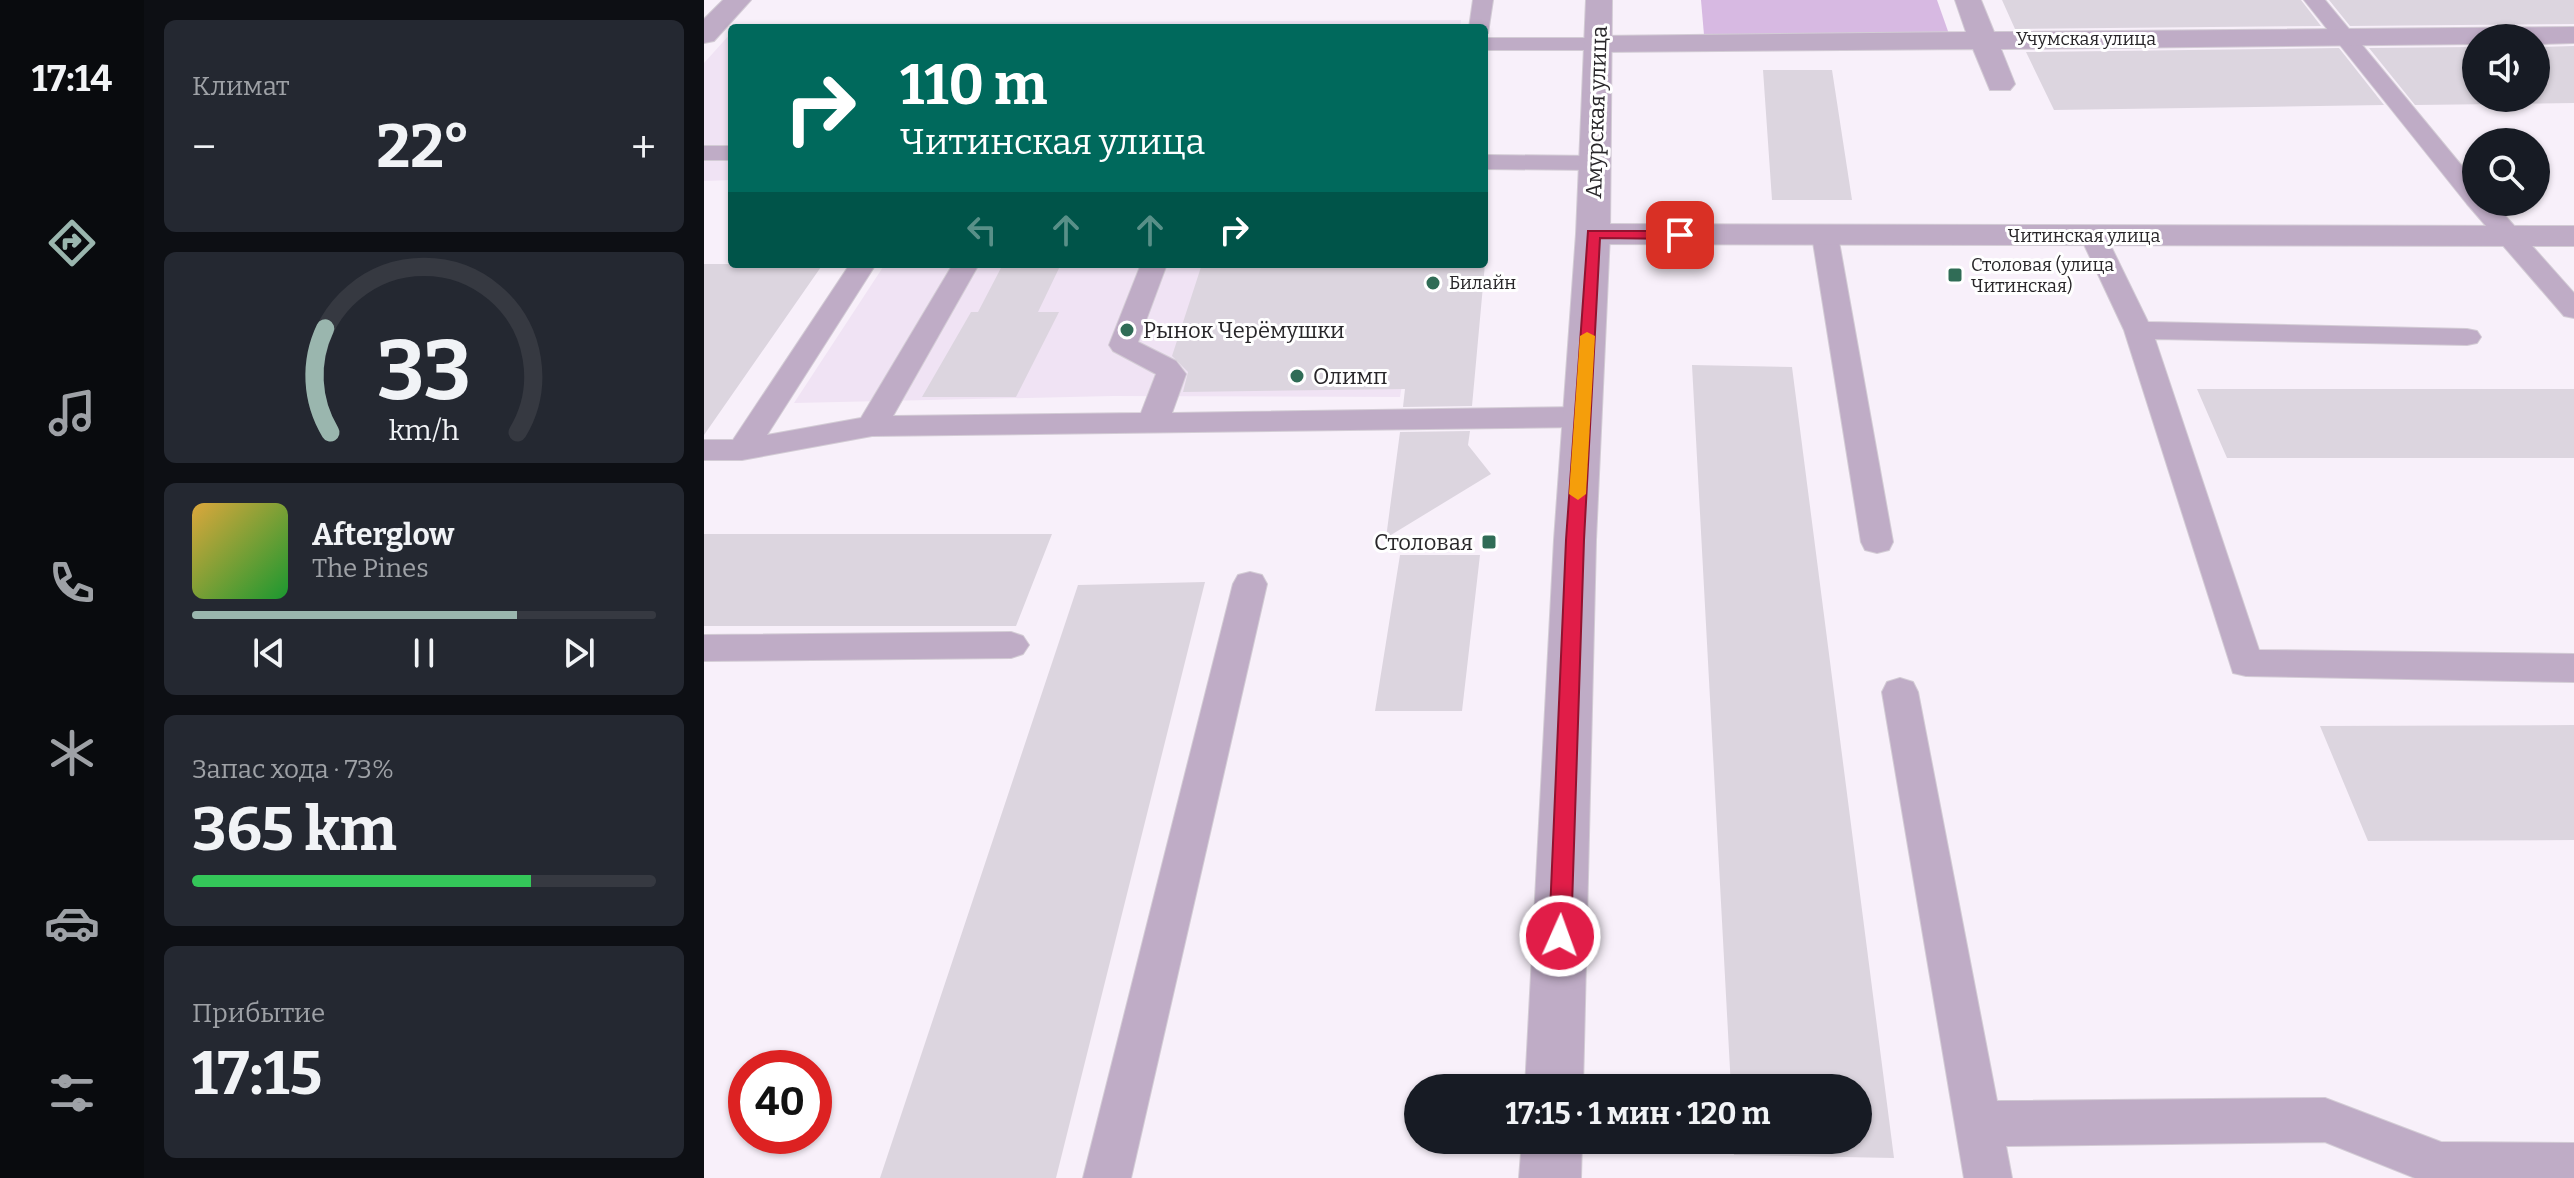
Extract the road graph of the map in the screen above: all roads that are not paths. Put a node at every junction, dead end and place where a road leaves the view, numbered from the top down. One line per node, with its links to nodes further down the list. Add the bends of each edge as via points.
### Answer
1 (738, 0): 7 (street)
2 (1483, 0): 6 (lane)
3 (1599, 0): 12 (street, Амурская улица)
4 (1968, 0): 10 (street)
5 (2314, 0): 9 (lane)
6 (1480, 24)
7 (707, 29)
8 (2574, 35): 9 (street, Учумская улица)
9 (2342, 37): 10 (street, Учумская улица); 18 (lane)
10 (1983, 40): 12 (street, Учумская улица); 13 (street)
11 (1488, 44): 12 (lane)
12 (1598, 44): 17 (street, Амурская улица)
13 (2000, 84)
14 (704, 153): 15 (lane)
15 (728, 153)
16 (1488, 162): 17 (lane)
17 (1595, 163): 20 (street, Амурская улица)
18 (2462, 182)
19 (2490, 216): 24 (lane)
20 (1593, 234): 21 (street, Читинская улица); 31 (street, Амурская улица)
21 (1825, 236): 22 (street, Читинская улица); 36 (lane)
22 (2093, 236): 24 (street, Читинская улица); 29 (lane)
23 (2574, 236): 24 (street, Читинская улица)
24 (2506, 237): 28 (lane)
25 (860, 268): 35 (lane)
26 (964, 268): 33 (lane)
27 (1152, 268): 32 (lane, via 1123,345 1171,374)
28 (2574, 310)
29 (2138, 330): 30 (lane); 40 (lane, via 2246,663)
30 (2467, 337)
31 (1582, 417): 32 (lane); 42 (street, Амурская улица)
32 (1152, 425): 33 (lane)
33 (872, 426): 35 (lane)
34 (704, 450): 35 (lane)
35 (742, 450)
36 (1877, 542)
37 (1250, 584): 46 (lane)
38 (1011, 645): 39 (lane)
39 (704, 648)
40 (2574, 668)
41 (1900, 692): 43 (lane)
42 (1555, 1074)
43 (1980, 1124): 45 (lane, via 2325,1120 2441,1165); 48 (lane)
44 (1551, 1154): 47 (street)
45 (2574, 1166)
46 (1107, 1178)
47 (1550, 1178)
48 (1988, 1178)

